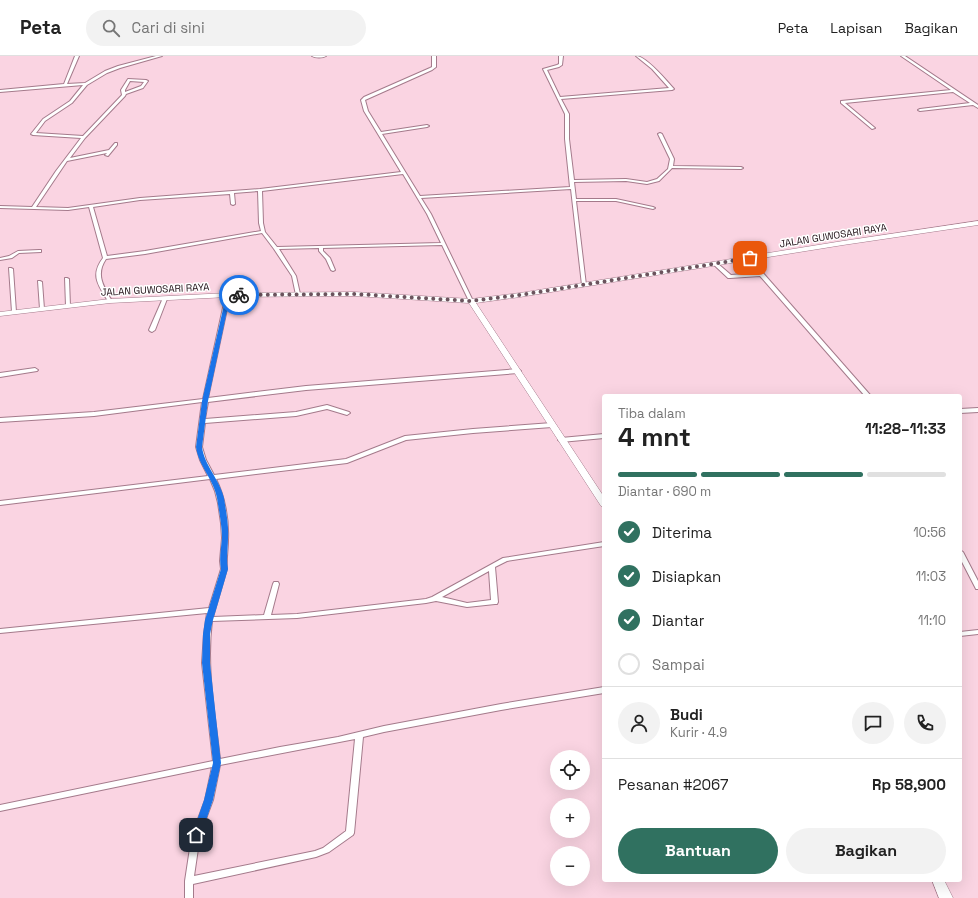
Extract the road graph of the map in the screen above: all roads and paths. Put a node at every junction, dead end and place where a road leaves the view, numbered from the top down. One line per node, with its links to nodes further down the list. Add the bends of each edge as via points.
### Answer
1 (77, 56): 10 (street)
2 (160, 56): 9 (street, via 119,67)
3 (314, 56): 4 (street)
4 (324, 56)
5 (434, 56): 20 (street, via 434,66 431,69 364,99 366,111)
6 (561, 56): 14 (street, via 561,64 545,69)
7 (638, 56): 14 (street, via 672,89)
8 (903, 56): 12 (street)
9 (86, 84): 10 (street); 22 (street, via 71,102 44,120 33,134)
10 (65, 85): 11 (street)
11 (0, 91)
12 (954, 91): 15 (street); 19 (street, via 842,102)
13 (125, 93): 13 (street, via 142,87 146,80 130,80 123,90); 22 (street)
14 (559, 98): 28 (street, via 568,117 567,139)
15 (973, 104): 16 (street); 17 (street)
16 (978, 107)
17 (920, 110)
18 (427, 126): 20 (street)
19 (873, 128)
20 (379, 133): 27 (street)
21 (660, 134): 25 (street, via 672,159)
22 (84, 137): 24 (street)
23 (116, 144): 24 (street, via 108,154)
24 (67, 160): 37 (street)
25 (671, 167): 26 (street); 28 (street, via 664,176 648,183 626,180)
26 (741, 168)
27 (404, 173): 30 (street); 32 (street)
28 (572, 180): 29 (street)
29 (573, 188): 32 (street); 33 (street)
30 (260, 190): 31 (street); 40 (street, via 261,223)
31 (232, 193): 34 (street); 35 (street, via 140,199)
32 (419, 197): 41 (street)
33 (575, 200): 38 (street, via 616,200); 54 (street)
34 (233, 204)
35 (91, 206): 37 (street); 46 (street)
36 (0, 207): 37 (street)
37 (33, 208)
38 (653, 208)
39 (978, 223): 47 (street, JALAN GUWOSARI RAYA)
40 (264, 232): 43 (street); 46 (street)
41 (444, 244): 42 (street); 59 (street)
42 (321, 247): 43 (street); 50 (street)
43 (276, 248): 55 (street, via 294,276)
44 (39, 251): 45 (street, via 18,252 10,258)
45 (0, 258)
46 (105, 258): 58 (street, via 97,271)
47 (750, 258): 48 (street, JALAN GUWOSARI RAYA); 51 (street)
48 (715, 264): 51 (street, via 730,277); 54 (street, JALAN GUWOSARI RAYA)
49 (11, 269): 62 (street)
50 (333, 270)
51 (761, 274): 68 (street)
52 (67, 279): 60 (street)
53 (40, 282): 61 (street)
54 (584, 285): 59 (street, JALAN GUWOSARI RAYA)
55 (298, 294): 56 (street, JALAN GUWOSARI RAYA); 59 (street, JALAN GUWOSARI RAYA, via 354,294)
56 (228, 296): 57 (street, JALAN GUWOSARI RAYA); 69 (street)
57 (166, 299): 58 (street, JALAN GUWOSARI RAYA); 64 (street)
58 (110, 300): 60 (street, JALAN GUWOSARI RAYA)
59 (471, 301): 66 (street)
60 (68, 306): 61 (street, JALAN GUWOSARI RAYA)
61 (42, 309): 62 (street, JALAN GUWOSARI RAYA)
62 (14, 312): 63 (street, JALAN GUWOSARI RAYA)
63 (0, 314)
64 (152, 330)
65 (35, 370): 67 (street)
66 (518, 371): 69 (street, via 306,388); 75 (street)
67 (0, 376)
68 (866, 394)
69 (205, 401): 73 (street, via 94,414); 74 (street)
70 (978, 410): 71 (street)
71 (962, 411)
72 (347, 413): 74 (street, via 327,407 296,414)
73 (0, 420)
74 (203, 421): 78 (street, via 200,453)
75 (552, 425): 77 (street); 78 (street, via 405,438 347,461)
76 (602, 436): 77 (street)
77 (561, 440): 79 (street)
78 (213, 477): 80 (street); 87 (street, via 220,497 225,537 224,569)
79 (602, 501)
80 (0, 503)
81 (602, 544): 83 (street, via 505,559)
82 (962, 556): 85 (street)
83 (492, 566): 86 (street); 86 (street, via 496,600 493,604 467,605)
84 (276, 584): 88 (street)
85 (978, 587)
86 (435, 598): 88 (street, via 426,602)
87 (212, 610): 89 (street); 90 (street)
88 (268, 617): 89 (street)
89 (209, 620): 95 (street, via 206,663)
90 (0, 630)
91 (978, 632): 92 (street)
92 (962, 634)
93 (602, 690): 94 (street)
94 (359, 735): 95 (street); 97 (street, via 350,833 316,854)
95 (217, 763): 96 (street); 97 (street, via 209,800 196,835)
96 (0, 808)
97 (189, 881): 99 (street)
98 (939, 882): 100 (street)
99 (189, 898)
100 (946, 898)

